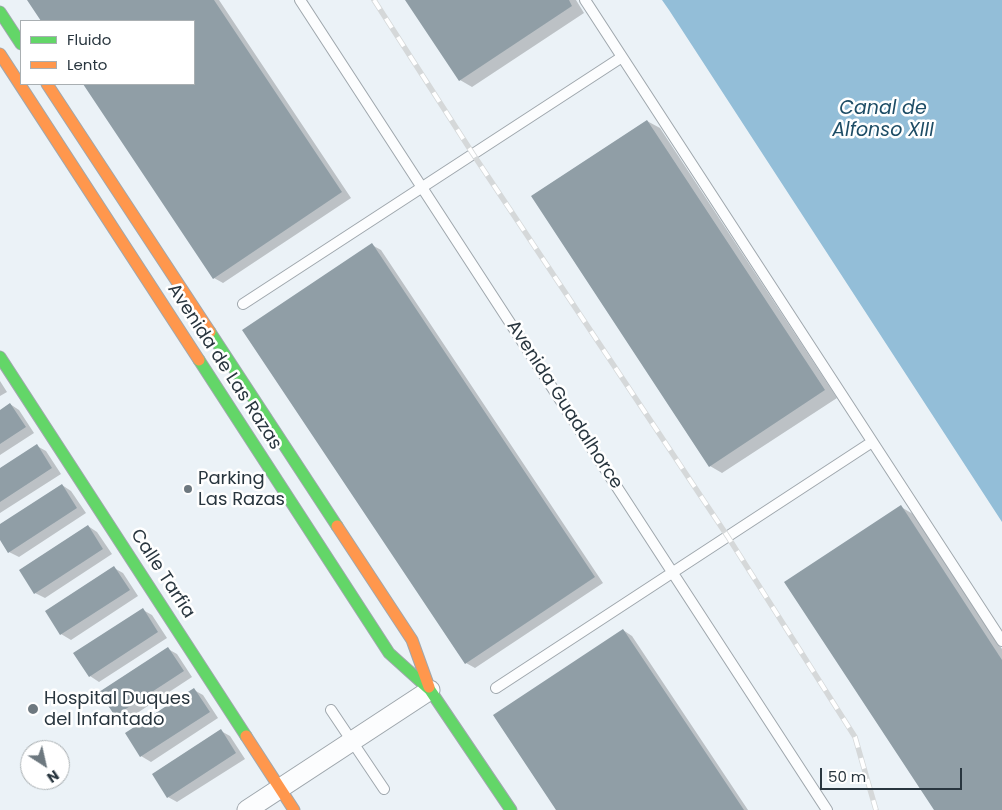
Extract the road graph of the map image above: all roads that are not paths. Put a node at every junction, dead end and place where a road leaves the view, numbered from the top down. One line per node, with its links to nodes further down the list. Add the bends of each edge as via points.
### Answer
1 (300, 0): 10 (lane, Avenida Guadalhorce)
2 (585, 0): 6 (lane)
3 (0, 12): 4 (main road)
4 (20, 42)
5 (0, 54): 7 (main road, Avenida de Las Razas)
6 (622, 57): 10 (lane); 13 (lane)
7 (20, 85)
8 (20, 85): 17 (main road, Avenida de Las Razas, via 389,653)
9 (48, 85): 17 (main road, Avenida de Las Razas, via 412,640)
10 (422, 188): 11 (lane); 14 (lane, Avenida Guadalhorce)
11 (243, 304)
12 (0, 357): 20 (main road, Calle Tarfia)
13 (872, 442): 14 (lane); 15 (lane)
14 (673, 573): 16 (lane); 25 (lane, Avenida Guadalhorce)
15 (1002, 641)
16 (496, 688)
17 (430, 690): 19 (street); 24 (main road, Avenida de Las Razas)
18 (331, 710): 19 (lane)
19 (353, 741): 20 (street); 21 (lane)
20 (280, 789): 22 (street); 23 (main road, Calle Tarfia)
21 (384, 789)
22 (247, 810)
23 (294, 810)
24 (511, 810)
25 (827, 810)

